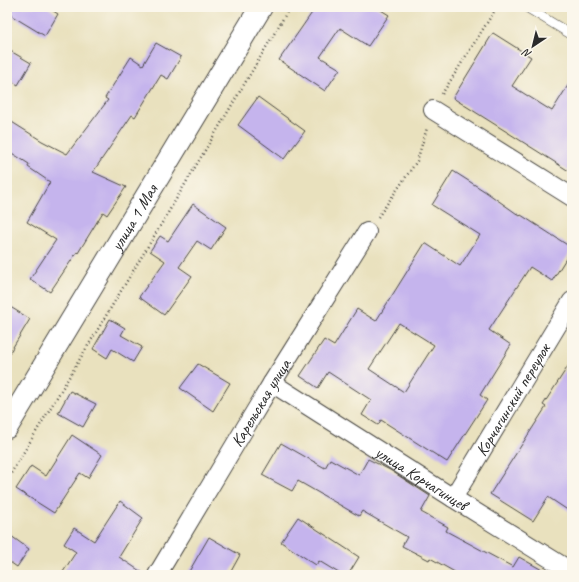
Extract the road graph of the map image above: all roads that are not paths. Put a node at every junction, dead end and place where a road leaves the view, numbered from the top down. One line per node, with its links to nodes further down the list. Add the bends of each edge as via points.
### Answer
1 (261, 7): 9 (street, улица 1 Мая)
2 (526, 7): 3 (lane)
3 (572, 35)
4 (433, 110): 5 (street)
5 (572, 197)
6 (367, 232): 8 (street, Карельская улица)
7 (572, 301): 10 (street, Корчагинский переулок)
8 (272, 383): 10 (street, улица Корчагинцев); 12 (street, Карельская улица)
9 (7, 427)
10 (453, 498): 11 (street, улица Корчагинцев)
11 (572, 572)
12 (157, 575)

